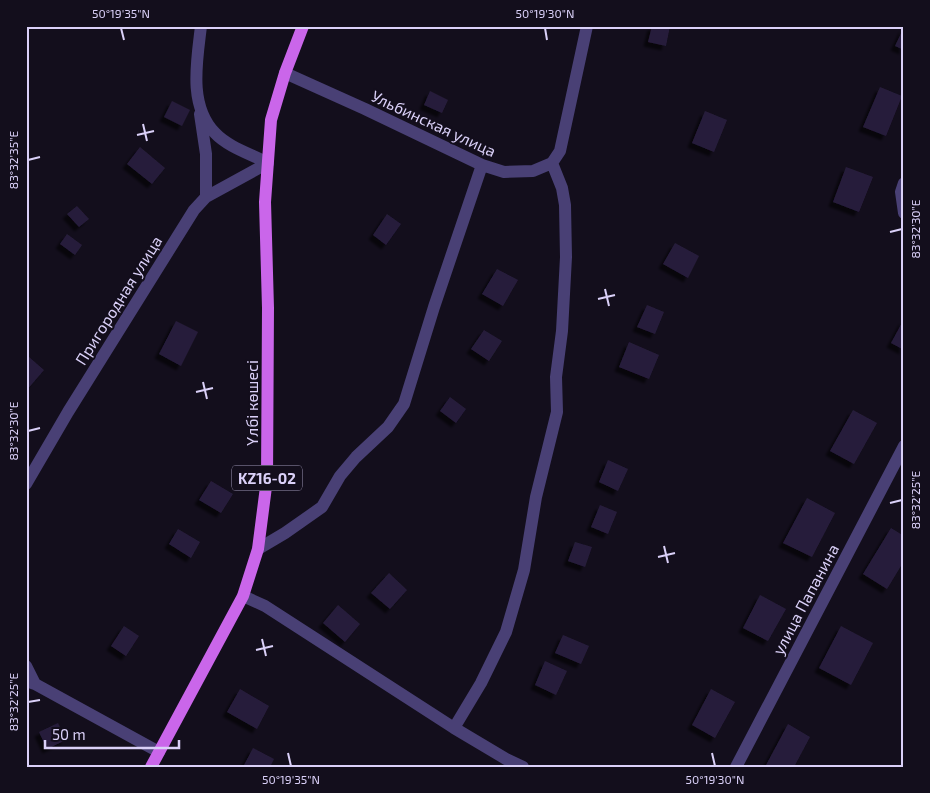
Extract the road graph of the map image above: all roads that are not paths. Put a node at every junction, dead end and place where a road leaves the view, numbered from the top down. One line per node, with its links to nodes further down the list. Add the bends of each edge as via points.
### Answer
1 (200, 26): 5 (street, via 196,68)
2 (303, 26): 4 (main road, KZ16-02)
3 (587, 26): 7 (street, via 560,151)
4 (285, 73): 6 (main road, KZ16-02, via 271,120); 8 (street, Ульбинская улица)
5 (199, 109): 6 (street, via 215,133); 10 (street, via 206,154)
6 (268, 163): 10 (street, Пригородная улица); 14 (main road, Үлбі көшесі / KZ16-02, via 265,202 267,479)
7 (552, 163): 8 (street, Ульбинская улица, via 534,171 504,172); 18 (street, via 565,205 566,257 556,412 536,497 524,570 506,632)
8 (482, 165): 14 (street, via 404,404 388,427 340,476 322,507 285,534)
9 (904, 183): 11 (street, via 901,192)
10 (206, 197): 13 (street, Пригородная улица, via 176,237)
11 (904, 213)
12 (904, 446): 22 (street, улица Папанина)
13 (26, 484)
14 (258, 548): 15 (main road, Үлбі көшесі / KZ16-02)
15 (243, 596): 18 (street, via 265,606); 19 (main road, Үлбі көшесі / KZ16-02)
16 (26, 666): 17 (street)
17 (31, 682): 19 (street)
18 (454, 728): 21 (street)
19 (159, 752): 20 (main road, Үлбі көшесі / KZ16-02)
20 (151, 767)
21 (522, 767)
22 (736, 767)

